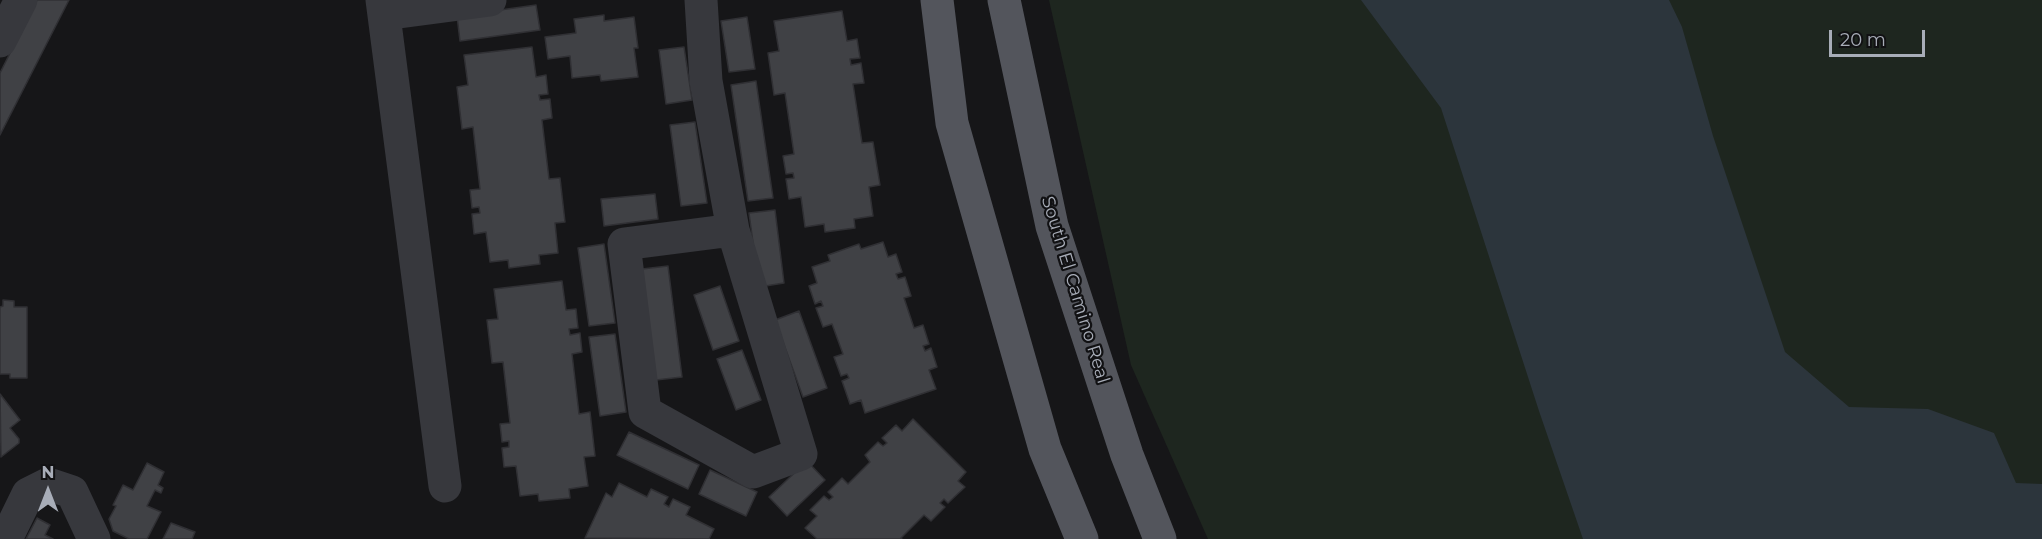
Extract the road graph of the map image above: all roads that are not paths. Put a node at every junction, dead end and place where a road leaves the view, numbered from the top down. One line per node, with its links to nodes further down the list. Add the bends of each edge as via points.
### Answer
1 (21, 0): 7 (lane)
2 (489, 0): 6 (lane)
3 (701, 0): 8 (lane, via 706,81)
4 (937, 0): 12 (main road, via 952,123 1046,449)
5 (998, 6): 13 (main road, South El Camino Real, via 1052,226 1127,455)
6 (383, 7): 9 (lane)
7 (0, 41)
8 (733, 230): 8 (lane, via 801,454 753,472 645,412 624,244)
9 (445, 486)
10 (6, 539): 11 (lane, via 28,494 48,484 72,492)
11 (94, 539)
12 (1082, 539)
13 (1160, 539)

